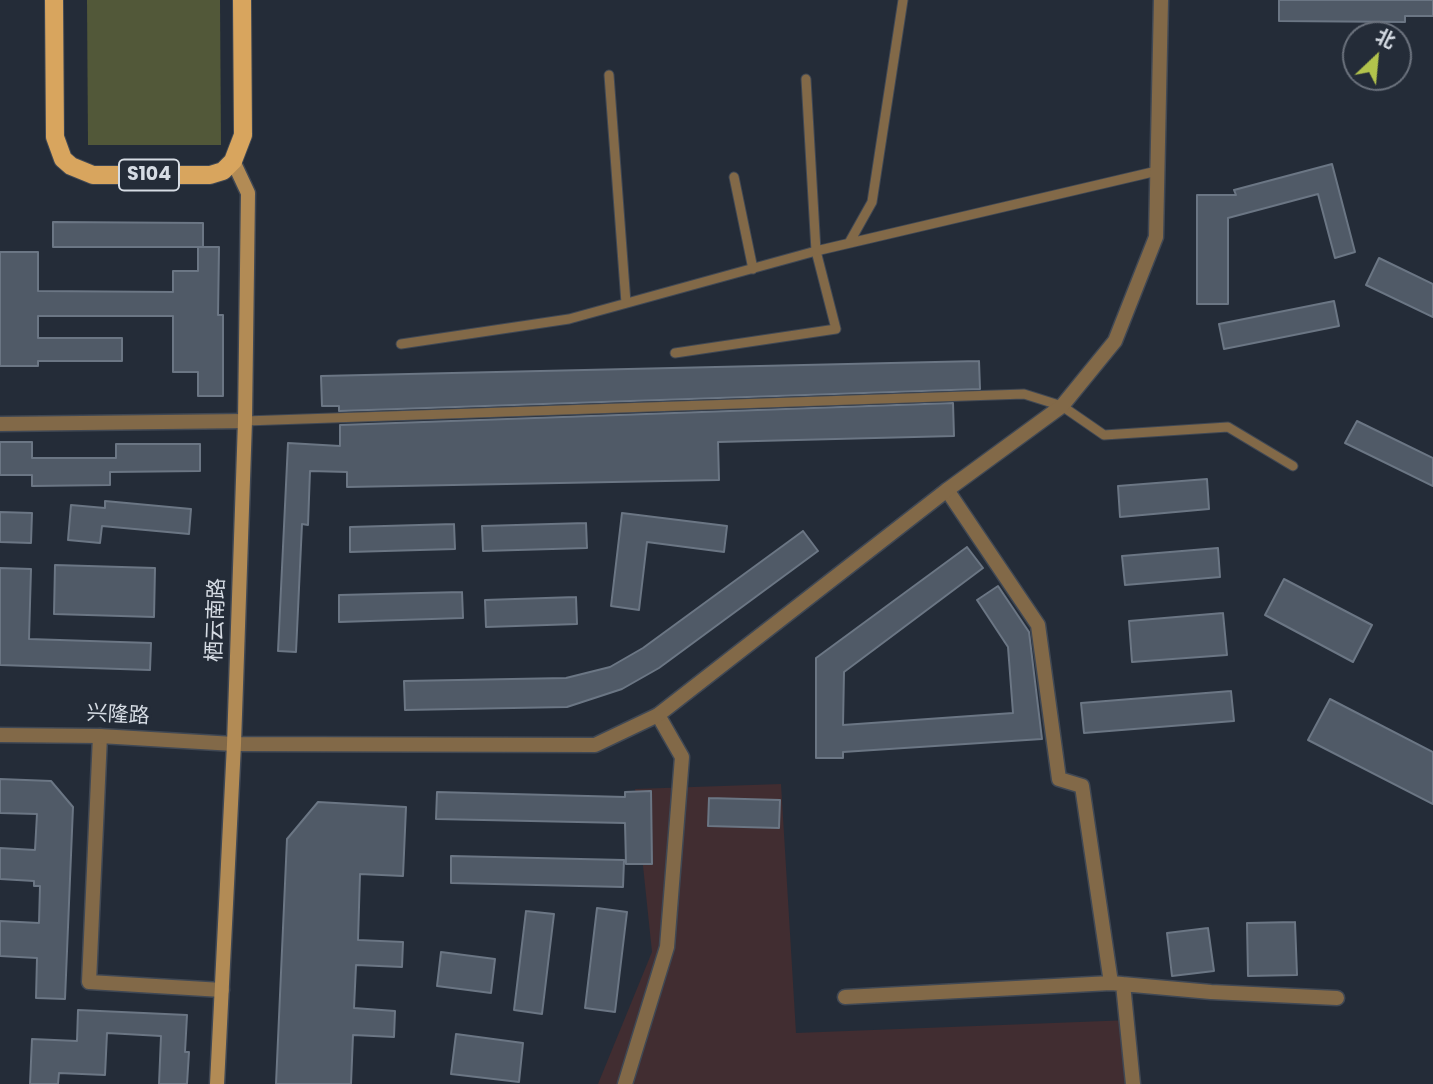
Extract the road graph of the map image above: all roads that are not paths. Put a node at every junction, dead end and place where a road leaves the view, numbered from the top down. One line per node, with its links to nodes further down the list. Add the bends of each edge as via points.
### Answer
1 (54, 0): 7 (main road, S104, via 55,137 63,159 93,175 210,175)
2 (243, 0): 7 (main road, via 243,135)
3 (903, 0): 10 (lane, via 872,202)
4 (1161, 0): 8 (street, 兴隆路)
5 (609, 75): 13 (lane)
6 (806, 79): 11 (lane)
7 (233, 161): 17 (main road, 栖云南路, via 248,193)
8 (1157, 171): 10 (lane); 16 (street, 兴隆路, via 1156,237 1115,341)
9 (734, 177): 12 (lane)
10 (849, 243): 11 (lane)
11 (816, 251): 12 (lane); 15 (lane, via 836,329)
12 (753, 269): 13 (lane)
13 (626, 303): 14 (lane, via 569,319)
14 (401, 344)
15 (675, 353)
16 (1062, 406): 17 (lane, via 1024,394); 19 (lane, via 1104,435 1228,427); 20 (street, 兴隆路)
17 (245, 421): 18 (street); 24 (main road, 栖云南路)
18 (0, 424)
19 (1293, 466)
20 (947, 490): 21 (street, 兴隆路); 25 (street, via 1038,625 1059,779 1082,786)
21 (658, 715): 24 (street, 兴隆路, via 595,745); 30 (street, via 682,757 667,947)
22 (0, 735): 23 (street, 兴隆路)
23 (100, 736): 24 (street, 兴隆路); 26 (street, via 89,982)
24 (234, 744): 26 (main road, 栖云南路)
25 (1117, 983): 27 (street); 28 (street); 31 (street)
26 (222, 990): 29 (main road, 栖云南路)
27 (845, 997)
28 (1337, 998)
29 (217, 1084)
30 (625, 1084)
31 (1133, 1084)

